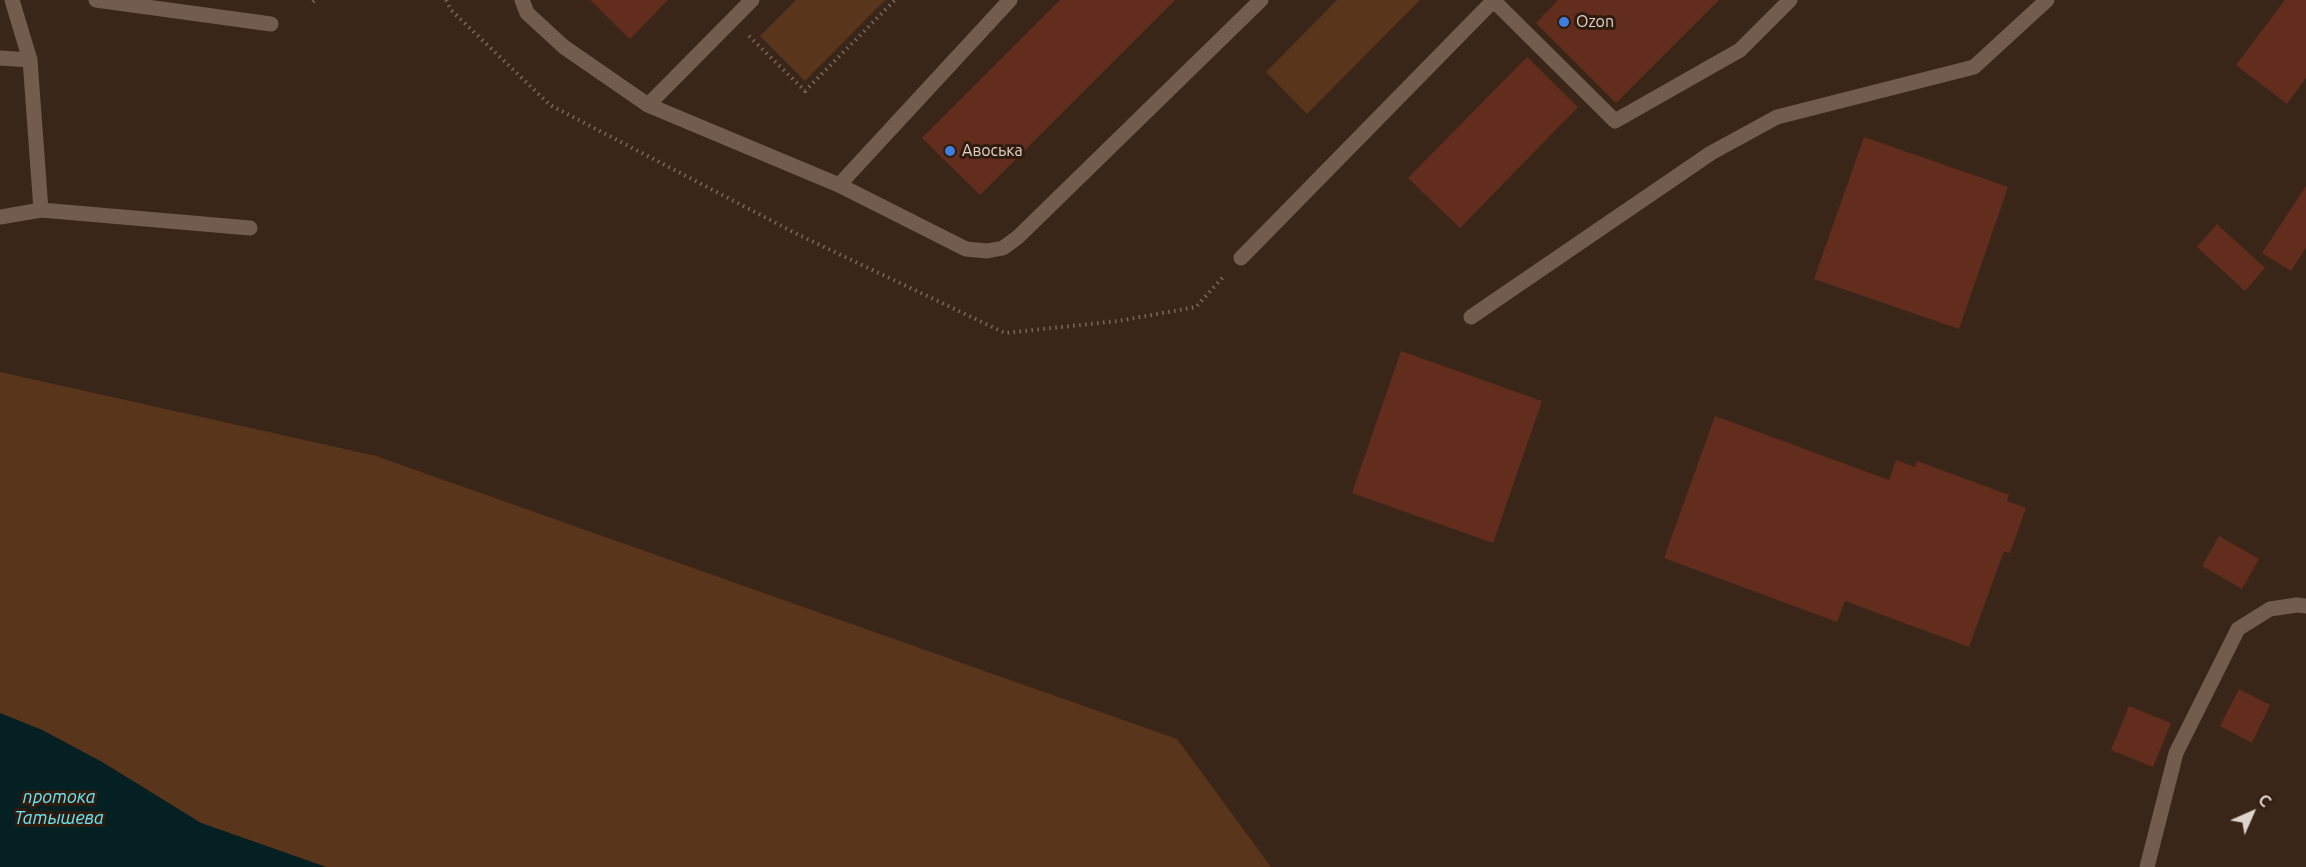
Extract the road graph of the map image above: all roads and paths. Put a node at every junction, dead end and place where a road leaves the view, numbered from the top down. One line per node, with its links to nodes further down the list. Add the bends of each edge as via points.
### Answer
1 (12, 0): 15 (street)
2 (96, 0): 13 (street)
3 (446, 0): 21 (path, via 451,10 550,105 799,235 1005,333 1118,321 1196,307)
4 (522, 0): 16 (street, via 527,14 564,48)
5 (752, 0): 12 (street)
6 (895, 0): 12 (path, via 805,91)
7 (1010, 0): 17 (street)
8 (1261, 0): 17 (street, via 1003,248 966,249)
9 (1494, 0): 10 (street, via 1615,122 1740,50); 21 (street)
10 (1790, 0)
11 (2047, 0): 22 (street, via 1974,67 1777,117 1711,153)
12 (733, 19): 16 (street)
13 (271, 24)
14 (0, 58): 15 (street)
15 (30, 60): 18 (street)
16 (648, 105): 17 (street)
17 (839, 185)
18 (41, 210): 19 (street); 20 (street)
19 (0, 217)
20 (250, 228)
21 (1241, 258)
22 (1472, 317)
23 (2306, 606): 24 (street, via 2270,609 2238,629 2176,753)
24 (2147, 867)

